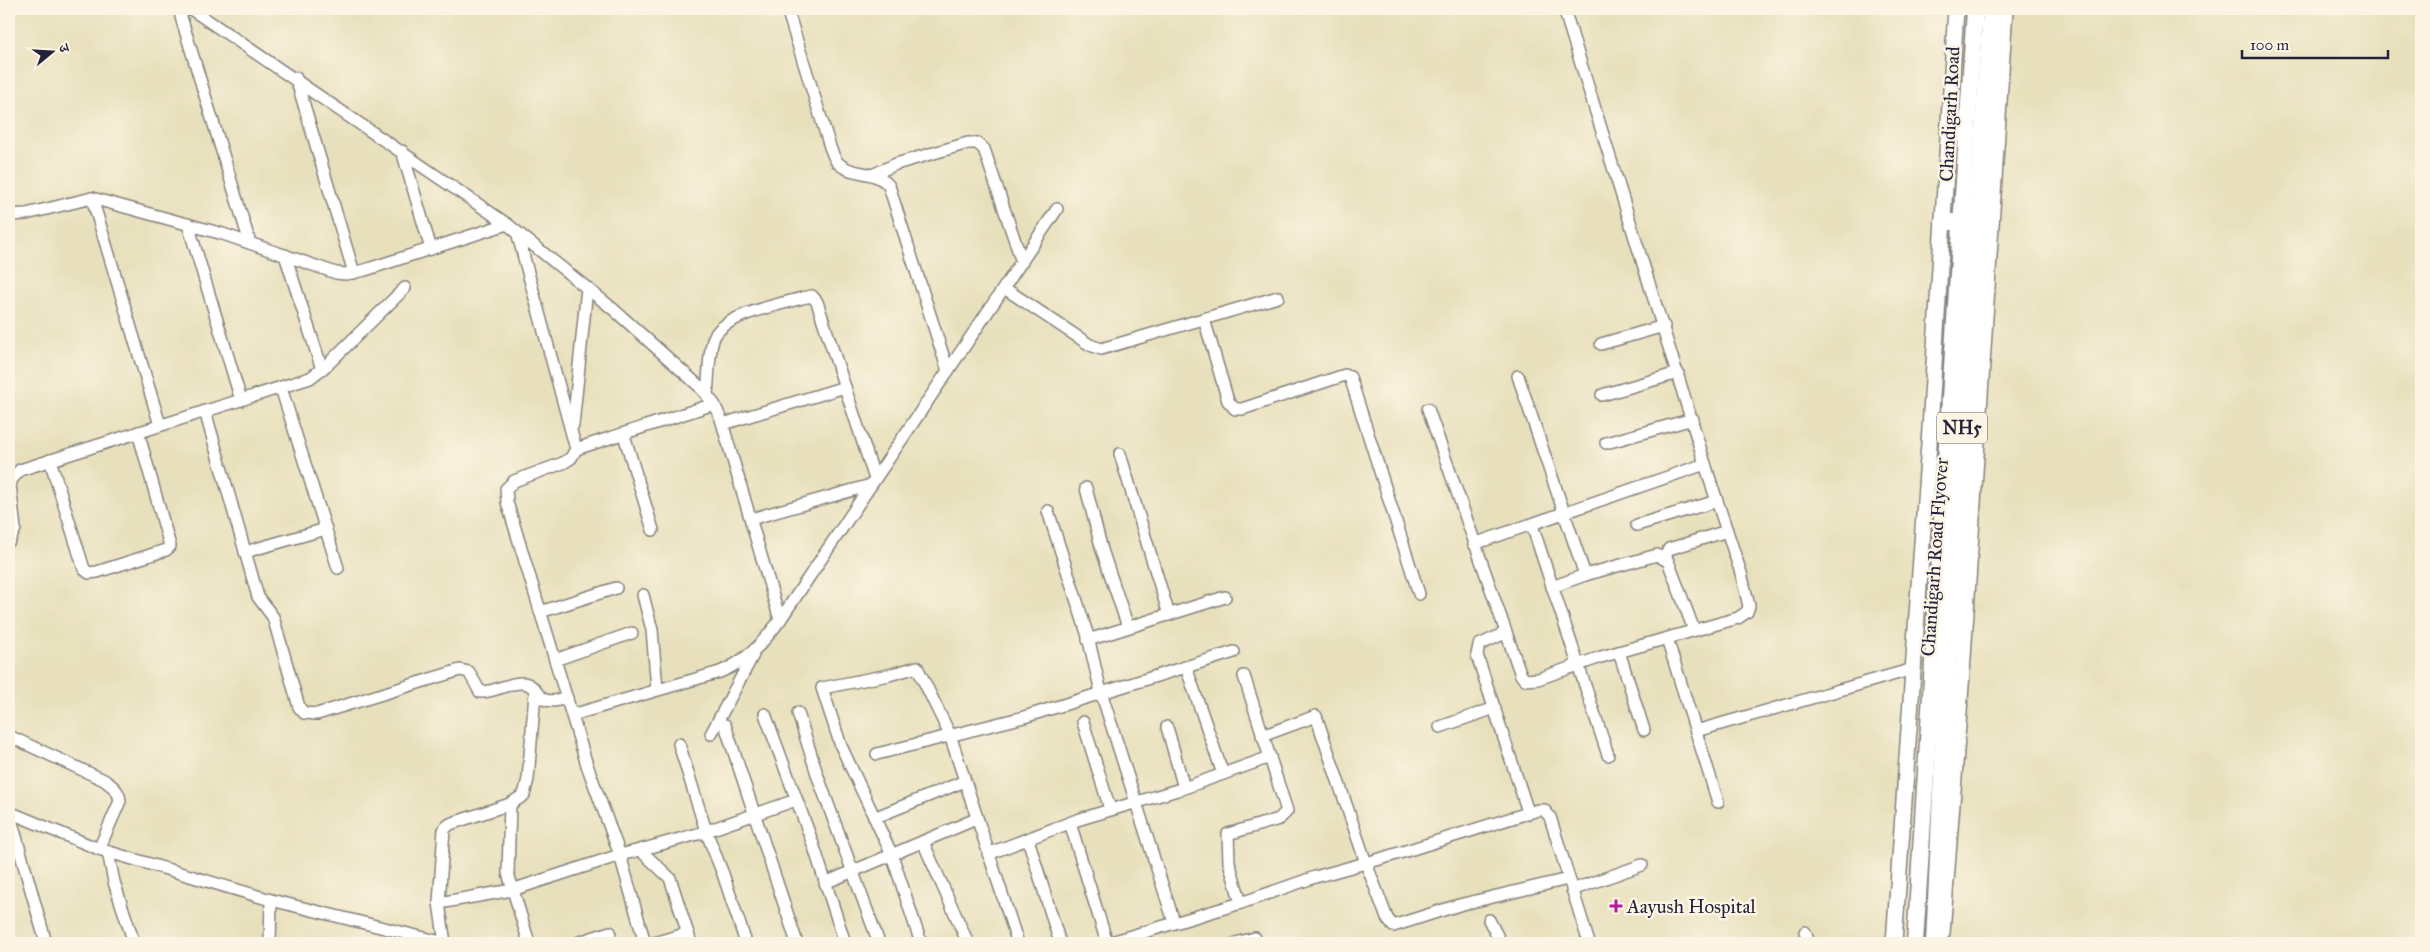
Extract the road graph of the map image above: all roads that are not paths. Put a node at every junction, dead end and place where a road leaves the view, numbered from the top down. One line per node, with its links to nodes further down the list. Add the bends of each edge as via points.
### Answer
1 (186, 9): 20 (street, via 181,12 181,17)
2 (191, 9): 8 (street)
3 (787, 9): 11 (street, via 837,161 854,171)
4 (1564, 9): 30 (street)
5 (1956, 9): 15 (main road)
6 (1975, 9): 16 (highway, Chandigarh Road / NH5)
7 (2003, 9): 9 (highway, NH5)
8 (296, 78): 10 (street); 24 (street)
9 (1989, 145): 175 (highway, Chandigarh Road Flyover / NH5, via 1980,168 1946,687); 176 (main road, via 1963,656)
10 (402, 151): 18 (street); 21 (street)
11 (872, 175): 23 (street, via 911,160 977,142 984,148); 33 (street, via 889,186)
12 (92, 198): 14 (street); 17 (street); 45 (street)
13 (1057, 209): 23 (street)
14 (9, 215)
15 (1943, 222): 16 (highway); 91 (main road)
16 (1963, 222): 174 (highway, Chandigarh Road Flyover / NH5, via 1930,679)
17 (188, 224): 20 (street); 40 (street)
18 (506, 224): 19 (street); 21 (street)
19 (517, 232): 26 (street); 47 (street)
20 (250, 243): 22 (street)
21 (431, 248): 24 (street)
22 (285, 255): 24 (street, via 336,273); 32 (street)
23 (1022, 262): 27 (street)
24 (354, 273)
25 (405, 288): 32 (street)
26 (587, 288): 39 (street); 47 (street)
27 (1004, 288): 29 (street, via 1101,349); 33 (street)
28 (1278, 297): 29 (street)
29 (1204, 319): 73 (street, via 1228,401 1234,408 1345,375 1350,377)
30 (1664, 326): 31 (street); 34 (street)
31 (1601, 344)
32 (322, 369): 37 (street, via 310,378)
33 (948, 372): 54 (street)
34 (1678, 373): 38 (street); 43 (street)
35 (1518, 376): 58 (street)
36 (845, 387): 39 (street, via 817,302 808,296 733,319 720,328 713,340); 44 (street); 54 (street)
37 (281, 388): 40 (street); 62 (street)
38 (1602, 395)
39 (711, 399): 44 (street); 48 (street)
40 (241, 400): 42 (street)
41 (1428, 409): 66 (street)
42 (205, 411): 45 (street); 67 (street)
43 (1692, 420): 49 (street); 53 (street)
44 (723, 424): 59 (street)
45 (160, 425): 46 (street)
46 (138, 432): 52 (street); 52 (street, via 170,546 97,572 90,573 84,569)
47 (572, 432): 50 (street)
48 (624, 435): 50 (street); 63 (street)
49 (1606, 444)
50 (576, 449): 76 (street, via 563,463 514,481 506,489)
51 (1120, 454): 77 (street)
52 (50, 460): 65 (street, via 20,470 12,479 15,529)
53 (1705, 464): 56 (street); 58 (street)
54 (873, 482): 59 (street); 78 (street)
55 (1086, 488): 79 (street, via 1102,550)
56 (1717, 501): 61 (street); 64 (street)
57 (1048, 510): 84 (street)
58 (1565, 514): 60 (street); 70 (street)
59 (750, 519): 78 (street)
60 (1532, 525): 66 (street); 71 (street)
61 (1637, 525)
62 (326, 529): 67 (street); 69 (street)
63 (652, 530)
64 (1727, 531): 68 (street, via 1669,549); 80 (street, via 1749,606 1747,612 1738,618)
65 (9, 541)
66 (1474, 544): 82 (street)
67 (246, 552): 94 (street, via 258,597 273,617 299,707 307,715 460,670 469,672 480,692 523,683)
68 (1664, 559): 70 (street, via 1657,555); 80 (street, via 1668,561)
69 (338, 568)
70 (1585, 574): 71 (street)
71 (1552, 586): 89 (street)
72 (616, 588): 76 (street)
73 (1419, 594)
74 (644, 596): 93 (street, via 652,630)
75 (1225, 597): 77 (street)
76 (540, 612): 88 (street)
77 (1169, 615): 79 (street)
78 (780, 620): 85 (street)
79 (1128, 626): 84 (street)
80 (1694, 630): 83 (street)
81 (632, 633): 88 (street)
82 (1505, 633): 89 (street, via 1520,675 1525,680); 97 (street, via 1479,645 1477,651)
83 (1667, 639): 87 (street); 106 (street)
84 (1088, 640): 95 (street)
85 (755, 651): 93 (street, via 734,667); 107 (street)
86 (1234, 652): 90 (street)
87 (1619, 652): 89 (street); 105 (street)
88 (555, 660): 96 (street)
89 (1578, 666): 113 (street)
90 (1186, 667): 95 (street); 115 (street)
91 (1913, 669): 106 (street); 173 (main road)
92 (1244, 676): 110 (street)
93 (658, 690): 100 (street)
94 (535, 692): 96 (street, via 550,702); 121 (street, via 526,789 524,795)
95 (1101, 692): 108 (street, via 1024,717); 119 (street)
96 (567, 698): 100 (street)
97 (1496, 708): 103 (street); 124 (street)
98 (798, 713): 139 (street)
99 (765, 714): 118 (street)
100 (572, 715): 135 (street)
101 (1084, 722): 122 (street)
102 (725, 725): 125 (street)
103 (1440, 726)
104 (1167, 727): 117 (street)
105 (1644, 730)
106 (1696, 731): 120 (street)
107 (711, 734)
108 (950, 735): 112 (street); 116 (street); 126 (street, via 917,667 822,688 841,746)
109 (9, 736): 133 (street, via 115,788 120,802)
110 (1262, 736): 114 (street); 137 (street, via 1316,716)
111 (679, 744): 129 (street)
112 (877, 754)
113 (1608, 755)
114 (1270, 757): 115 (street); 145 (street, via 1287,811 1279,819 1228,834 1229,862)
115 (1223, 774): 117 (street)
116 (965, 781): 126 (street); 127 (street)
117 (1184, 788): 119 (street)
118 (796, 800): 125 (street); 140 (street)
119 (1136, 802): 122 (street); 147 (street)
120 (1718, 802)
121 (510, 804): 142 (street, via 508,873); 144 (street, via 445,827)
122 (1110, 809): 128 (street)
123 (9, 812): 133 (street); 151 (street)
124 (1528, 812): 137 (street); 141 (street, via 1544,810 1550,817)
125 (755, 815): 129 (street); 160 (street)
126 (876, 817): 136 (street)
127 (976, 819): 131 (street); 134 (street)
128 (1070, 823): 130 (street); 167 (street)
129 (706, 831): 132 (street); 159 (street)
130 (1028, 839): 134 (street); 166 (street)
131 (923, 842): 136 (street); 164 (street)
132 (640, 850): 135 (street); 149 (street, via 670,878)
133 (103, 851): 143 (street); 152 (street)
134 (988, 854): 165 (street)
135 (620, 855): 142 (street); 157 (street)
136 (892, 855): 139 (street); 163 (street)
137 (1366, 863): 141 (street, via 1393,926 1459,905); 145 (street, via 1314,877)
138 (1642, 866): 141 (street)
139 (853, 871): 140 (street); 162 (street)
140 (825, 882): 161 (street)
141 (1570, 884): 170 (street)
142 (512, 890): 144 (street); 155 (street)
143 (272, 900): 153 (street); 154 (street)
144 (439, 903): 154 (street)
145 (1241, 903): 147 (street)
146 (1489, 920): 169 (street)
147 (1174, 922): 167 (street)
148 (610, 932): 156 (street)
149 (690, 938): 158 (street)
150 (1255, 938): 168 (street)
151 (46, 943)
152 (134, 943)
153 (270, 943)
154 (445, 943)
155 (529, 943)
156 (577, 943)
157 (645, 943)
158 (654, 943)
159 (746, 943)
160 (796, 943)
161 (845, 943)
162 (879, 943)
163 (921, 943)
164 (968, 943)
165 (1018, 943)
166 (1060, 943)
167 (1108, 943)
168 (1236, 943)
169 (1501, 943)
170 (1589, 943)
171 (1760, 943): 172 (street)
172 (1768, 943)
173 (1894, 943)
174 (1915, 943)
175 (1934, 943)
176 (1941, 943)

